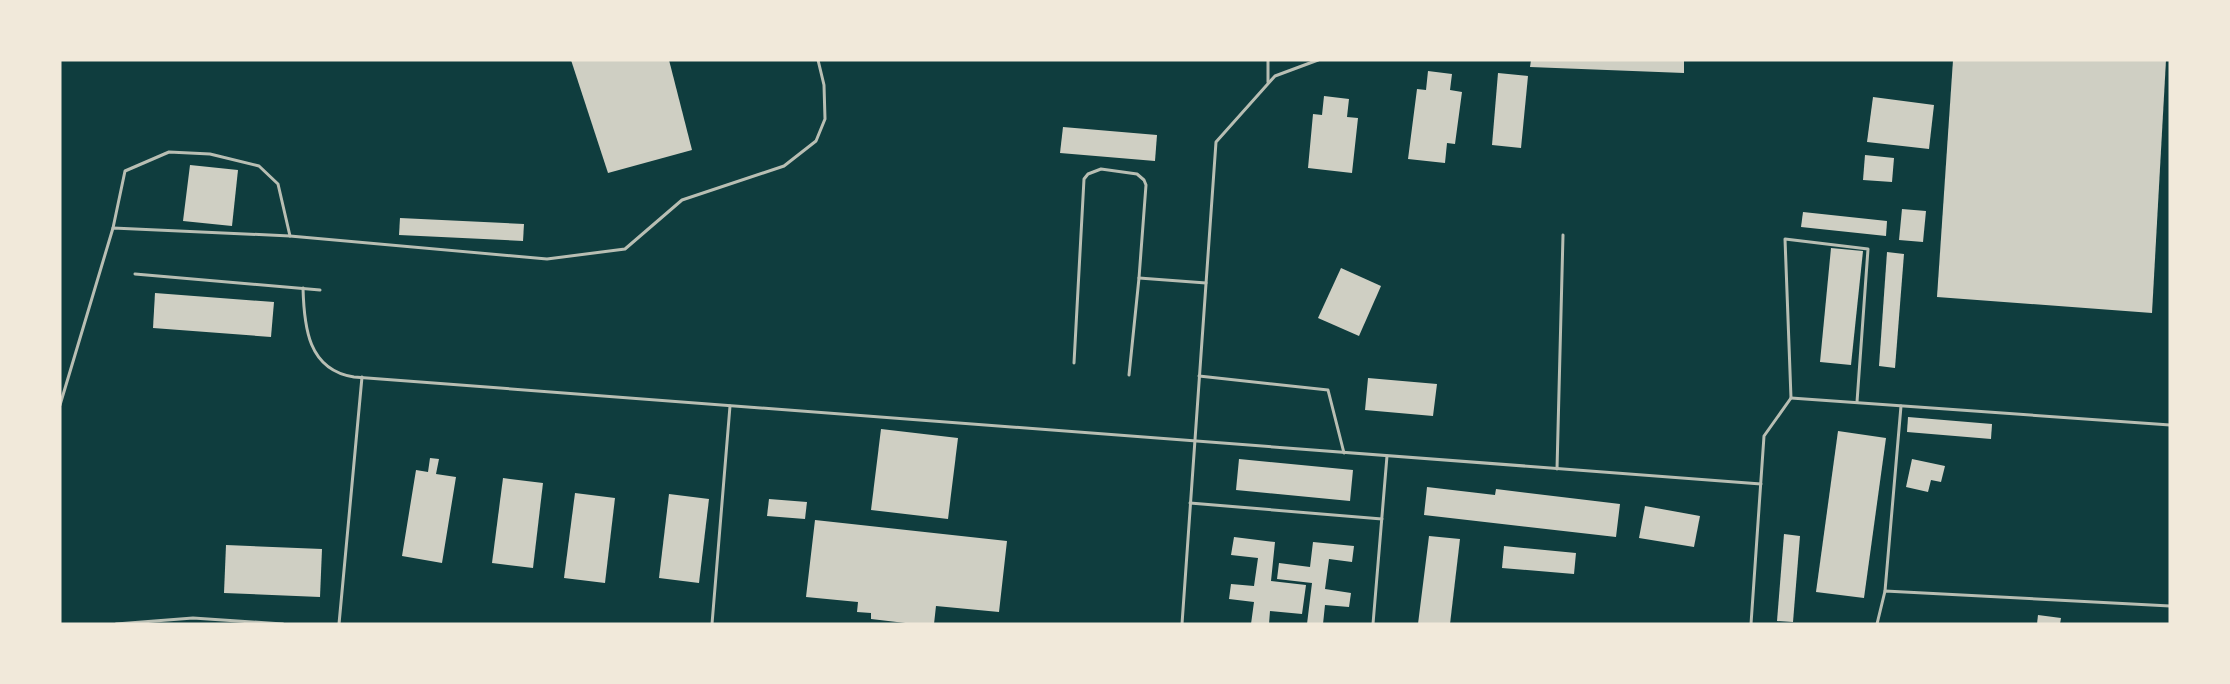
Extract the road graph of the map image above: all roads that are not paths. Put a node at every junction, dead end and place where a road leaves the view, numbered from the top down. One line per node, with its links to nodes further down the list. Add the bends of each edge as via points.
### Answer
1 (818, 60): 7 (lane, via 825,85 825,119 816,141 784,166 682,200 625,249 547,260)
2 (1268, 60): 4 (lane)
3 (1318, 60): 4 (lane, via 1275,76)
4 (1268, 84): 10 (lane, via 1216,141)
5 (112, 228): 7 (lane); 7 (lane, via 125,171 169,152 210,154 259,166 278,184); 19 (lane)
6 (1563, 235): 26 (lane)
7 (290, 236)
8 (135, 274): 11 (lane)
9 (1139, 278): 10 (lane); 13 (lane, via 1144,180 1137,174 1094,170 1083,187); 14 (lane)
10 (1206, 283): 15 (lane)
11 (303, 288): 12 (lane); 16 (lane, via 304,313 318,358 338,373)
12 (320, 290)
13 (1074, 363)
14 (1129, 375)
15 (1199, 376): 23 (lane); 24 (lane, via 1328,390)
16 (362, 377): 20 (lane); 34 (lane)
17 (1791, 398): 18 (lane); 18 (lane, via 1785,239 1868,249); 27 (lane, via 1764,436)
18 (1857, 402): 21 (lane)
19 (60, 405)
20 (730, 406): 23 (lane); 35 (lane)
21 (1901, 406): 22 (lane); 30 (lane)
22 (2170, 425)
23 (1194, 441): 24 (lane); 28 (lane)
24 (1344, 453): 25 (lane)
25 (1388, 456): 26 (lane); 29 (lane)
26 (1557, 469): 27 (lane)
27 (1761, 484): 38 (lane)
28 (1190, 503): 29 (lane); 36 (lane)
29 (1382, 519): 37 (lane)
30 (1885, 591): 31 (lane); 39 (lane)
31 (2170, 606)
32 (116, 624): 33 (lane, via 193,618)
33 (283, 624)
34 (339, 624)
35 (712, 624)
36 (1182, 624)
37 (1373, 624)
38 (1751, 624)
39 (1877, 624)

